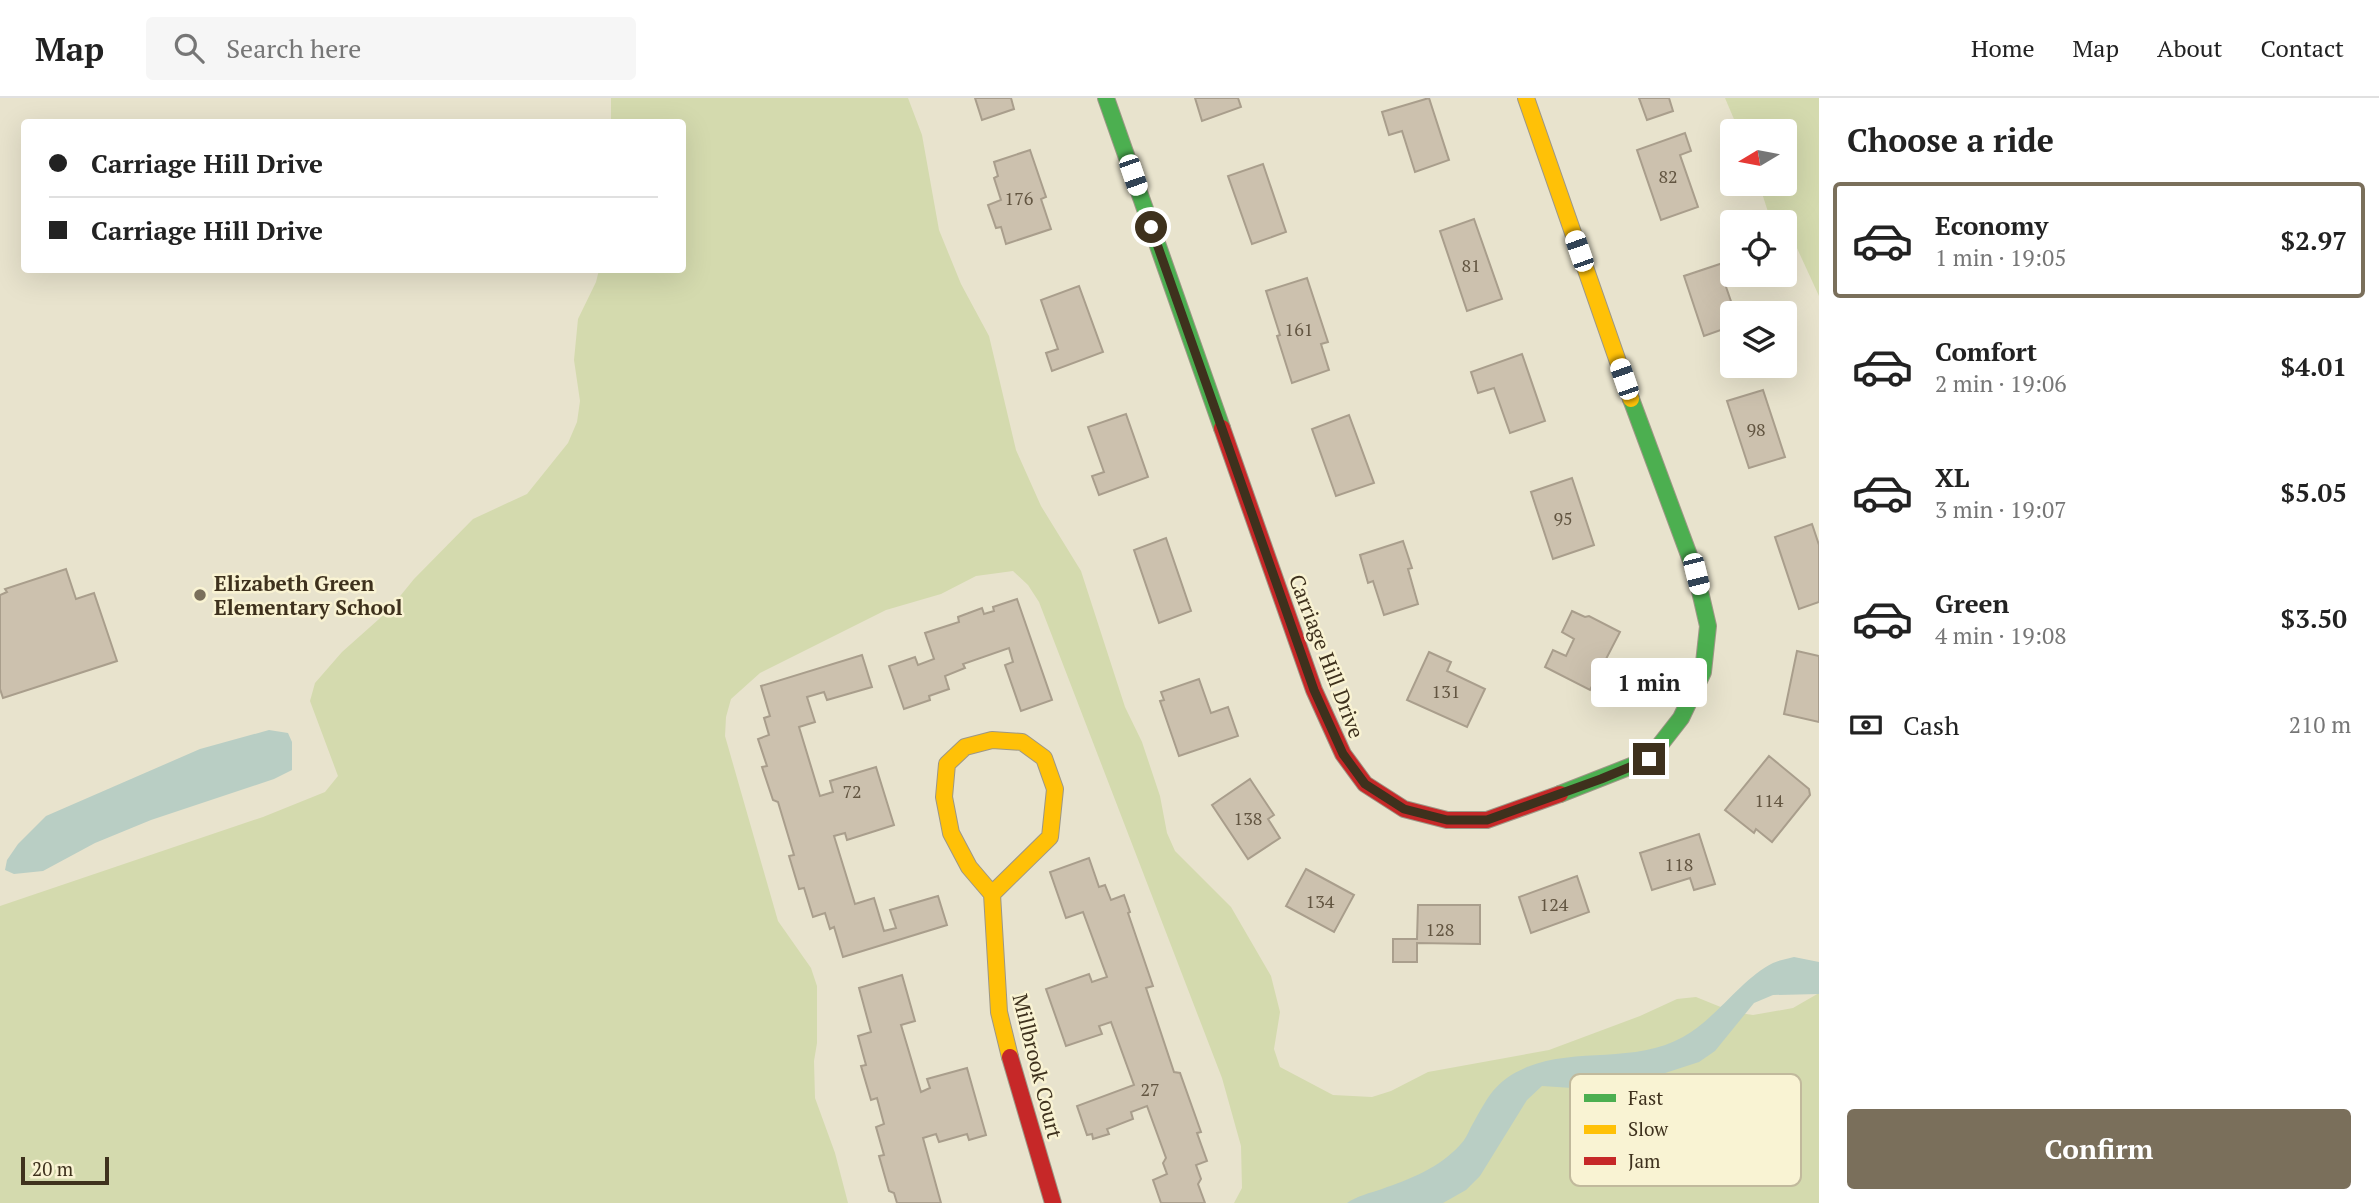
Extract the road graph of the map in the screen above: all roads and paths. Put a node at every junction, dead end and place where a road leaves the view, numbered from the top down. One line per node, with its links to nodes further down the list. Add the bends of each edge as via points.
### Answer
1 (1106, 98): 2 (street, Carriage Hill Drive, via 1314,690 1343,754 1365,784 1404,809 1447,820 1487,820 1649,759 1681,718 1703,672 1708,626 1696,574)
2 (1526, 98)
3 (992, 894): 3 (street, via 1051,837 1055,789 1044,758 1022,742 992,740 965,747 947,764 944,797 951,833 969,867); 4 (street, Millbrook Court, via 999,1012)
4 (1053, 1203)

